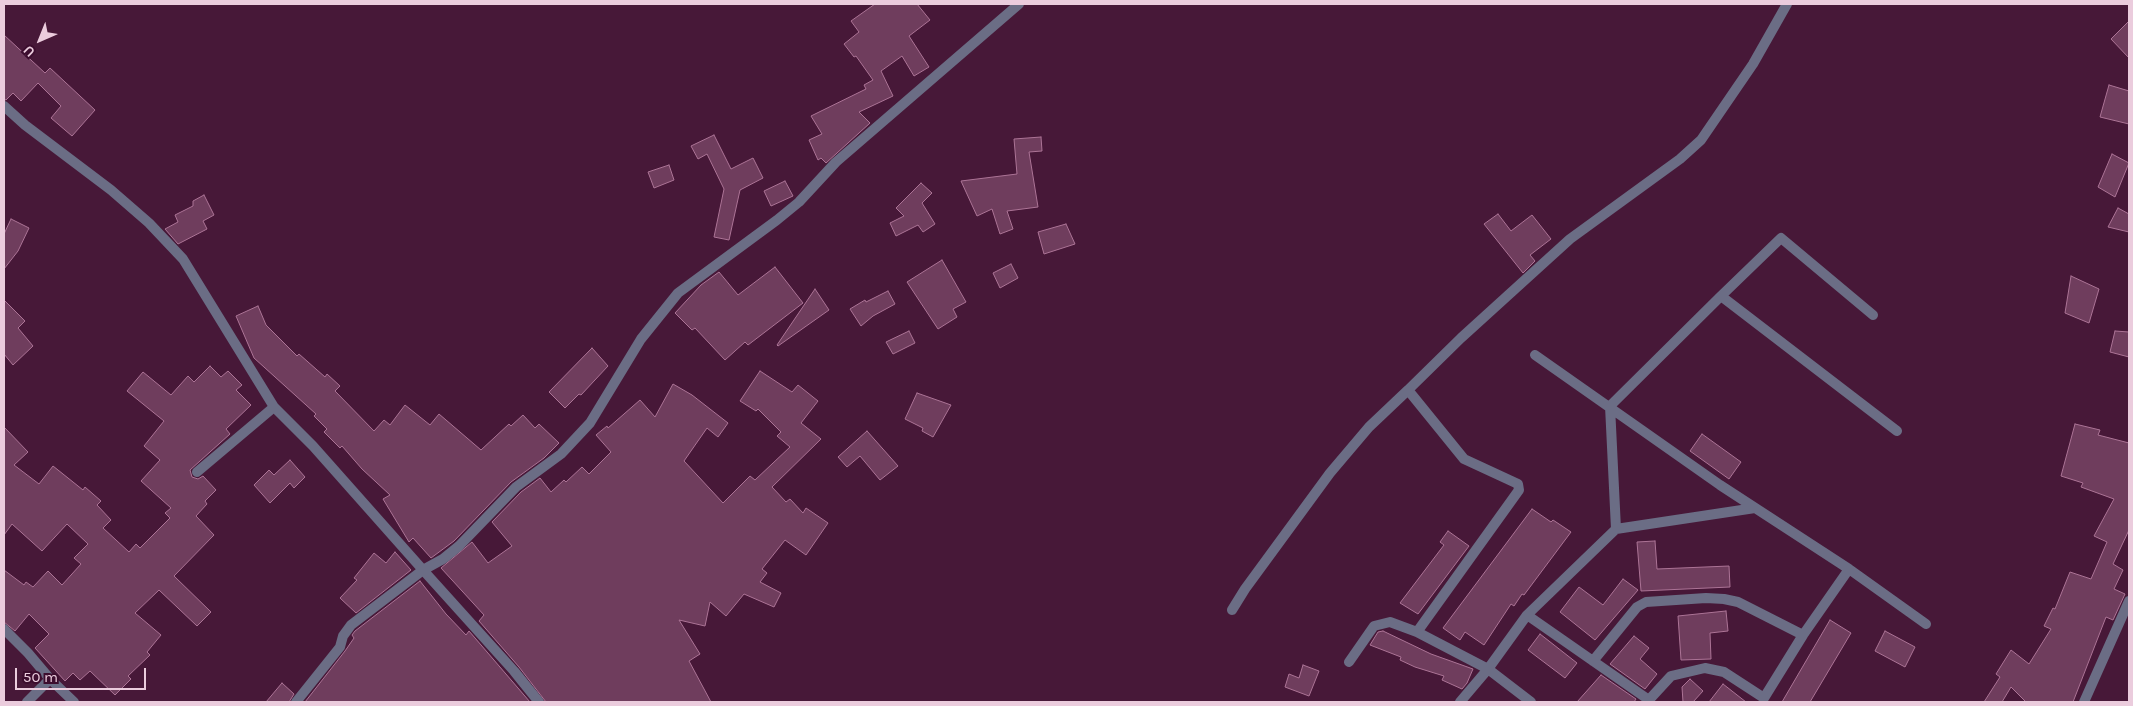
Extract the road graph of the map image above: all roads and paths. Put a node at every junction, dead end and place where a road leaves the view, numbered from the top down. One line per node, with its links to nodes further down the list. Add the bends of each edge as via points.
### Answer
1 (1019, 4): 15 (street, via 836,162 777,220 678,293 641,339 590,423 561,454 516,487 459,546)
2 (1787, 4): 7 (street, via 1753,64 1701,140 1570,239)
3 (4, 106): 9 (street, via 111,190 183,259)
4 (1721, 296): 5 (street, via 1781,238); 8 (street); 10 (street)
5 (1873, 315)
6 (1535, 355): 8 (street)
7 (1408, 390): 17 (street, via 1369,426 1330,473); 21 (street, via 1464,458 1518,484 1519,490)
8 (1610, 406): 12 (street); 13 (street)
9 (274, 407): 11 (street); 15 (street)
10 (1898, 432)
11 (196, 472)
12 (1755, 508): 13 (street); 14 (street)
13 (1616, 529): 18 (street)
14 (1849, 569): 19 (street); 22 (street)
15 (423, 570): 31 (street, via 351,625 340,647); 32 (street)
16 (2129, 602): 35 (street)
17 (1232, 610)
18 (1527, 615): 23 (street); 25 (street)
19 (1926, 624)
20 (4, 629): 26 (street)
21 (1417, 632): 24 (street, via 1390,622 1374,626); 25 (street)
22 (1803, 634): 23 (street, via 1738,602 1724,599 1646,602 1637,607); 27 (street)
23 (1593, 661): 28 (street)
24 (1349, 662)
25 (1488, 669): 33 (street); 34 (street)
26 (50, 679): 29 (street); 30 (street)
27 (1762, 700): 28 (street, via 1724,672 1705,668 1671,676)
28 (1648, 701)
29 (27, 702)
30 (74, 702)
31 (296, 702)
32 (539, 702)
33 (1460, 702)
34 (1531, 702)
35 (2084, 702)

